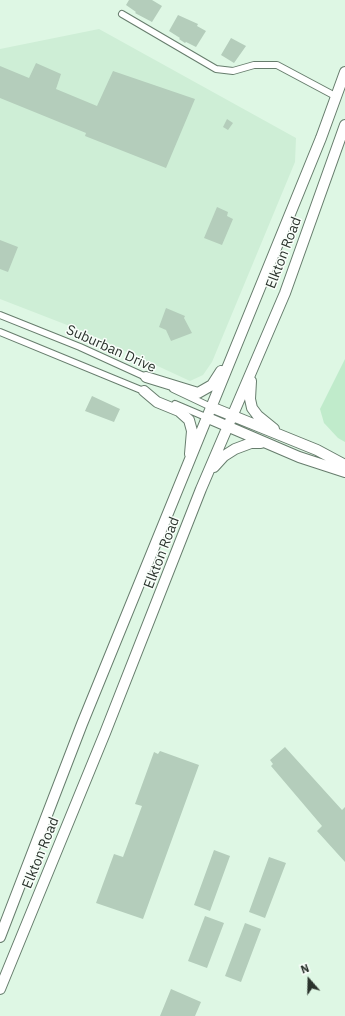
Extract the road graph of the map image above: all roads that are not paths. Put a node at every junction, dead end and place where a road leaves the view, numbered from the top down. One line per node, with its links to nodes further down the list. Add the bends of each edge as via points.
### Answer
1 (122, 14): 3 (street, via 216,69 232,70 254,65 277,65)
2 (345, 72): 3 (main road, Elkton Road)
3 (337, 97): 5 (main road, Elkton Road)
4 (345, 125): 8 (main road, Elkton Road, via 285,293)
5 (249, 314): 9 (main road, via 239,325 218,377 207,389 198,393); 11 (main road, Elkton Road)
6 (0, 315): 9 (street, Suburban Drive)
7 (0, 332): 10 (street, Suburban Drive)
8 (252, 372): 12 (main road, Elkton Road); 15 (main road, via 250,399 254,412 263,421)
9 (146, 377): 11 (street, Suburban Drive)
10 (144, 391): 13 (street, Suburban Drive); 17 (main road, via 157,402 179,411 189,420 192,431)
11 (211, 407): 12 (main road); 13 (main road, Elkton Road)
12 (232, 416): 14 (main road, Elkton Road); 15 (main road)
13 (208, 418): 14 (main road); 17 (main road, Elkton Road)
14 (227, 427): 16 (main road); 20 (main road, Elkton Road)
15 (294, 441): 18 (main road)
16 (267, 444): 19 (main road); 20 (main road, via 251,443 235,449 224,456)
17 (189, 463): 21 (main road, Elkton Road, via 82,724)
18 (345, 465)
19 (345, 472)
20 (208, 474): 22 (main road, Elkton Road)
21 (0, 937)
22 (0, 989)

